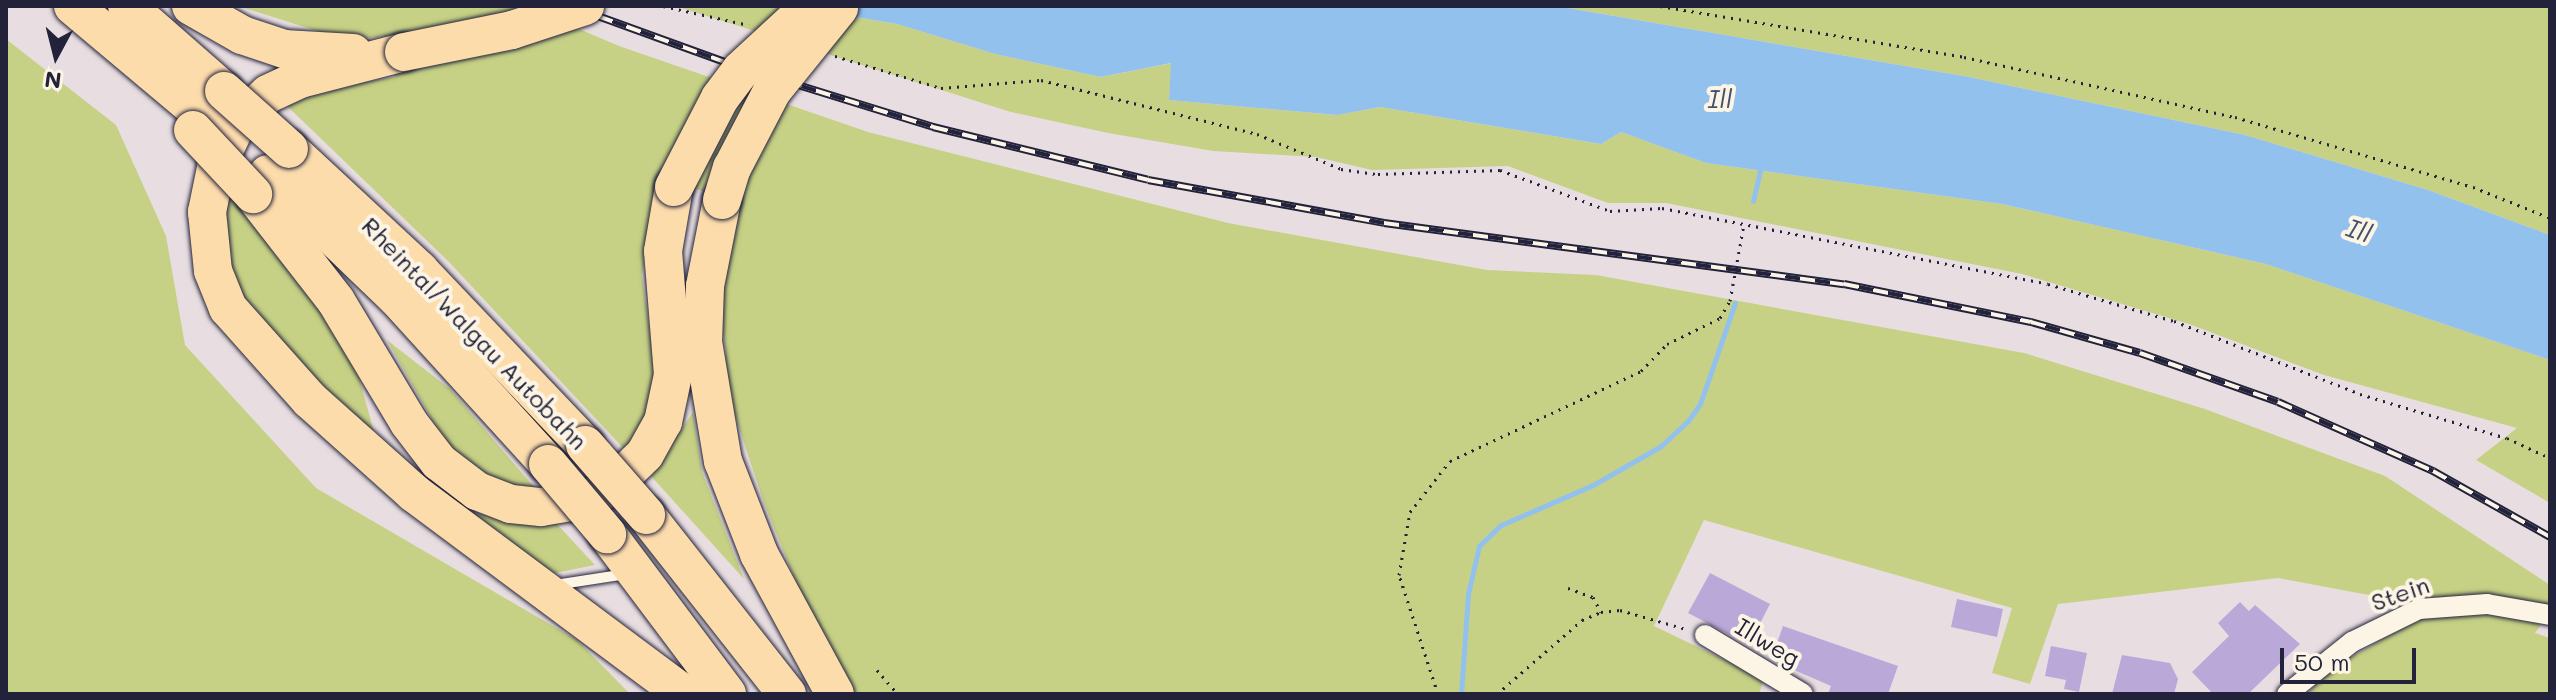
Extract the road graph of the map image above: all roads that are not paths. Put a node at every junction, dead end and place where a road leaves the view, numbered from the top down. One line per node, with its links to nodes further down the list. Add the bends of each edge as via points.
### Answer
1 (73, 6): 8 (highway, Rheintal/Walgau Autobahn)
2 (127, 6): 8 (highway, Rheintal/Walgau Autobahn)
3 (191, 6): 7 (highway, via 242,35 284,49)
4 (585, 6): 7 (highway, bridge, via 512,30)
5 (810, 6): 9 (highway, bridge, via 741,70 720,98 674,187 663,251 673,375 663,422 645,454 611,487 588,499 541,507 494,499 439,462 336,301)
6 (841, 6): 17 (highway, bridge, via 772,91 732,168 705,286 703,342 723,461 759,554)
7 (404, 52): 11 (highway, via 300,79 268,94 237,123 216,168 207,212 213,271 228,308 310,400 414,493)
8 (207, 113): 9 (highway, Rheintal/Walgau Autobahn)
9 (270, 172): 10 (highway, Rheintal/Walgau Autobahn, bridge, via 397,298 607,534); 10 (highway, Rheintal/Walgau Autobahn, bridge, via 419,270 646,515)
10 (662, 569): 11 (lane); 15 (highway, Rheintal/Walgau Autobahn); 16 (highway, Rheintal/Walgau Autobahn)
11 (541, 587): 14 (highway)
12 (2550, 615): 19 (street, Stein, via 2487,604 2419,609 2352,642)
13 (1705, 635): 18 (street, Illweg)
14 (684, 694)
15 (727, 694)
16 (787, 694)
17 (835, 694)
18 (1803, 694)
19 (2287, 694)

